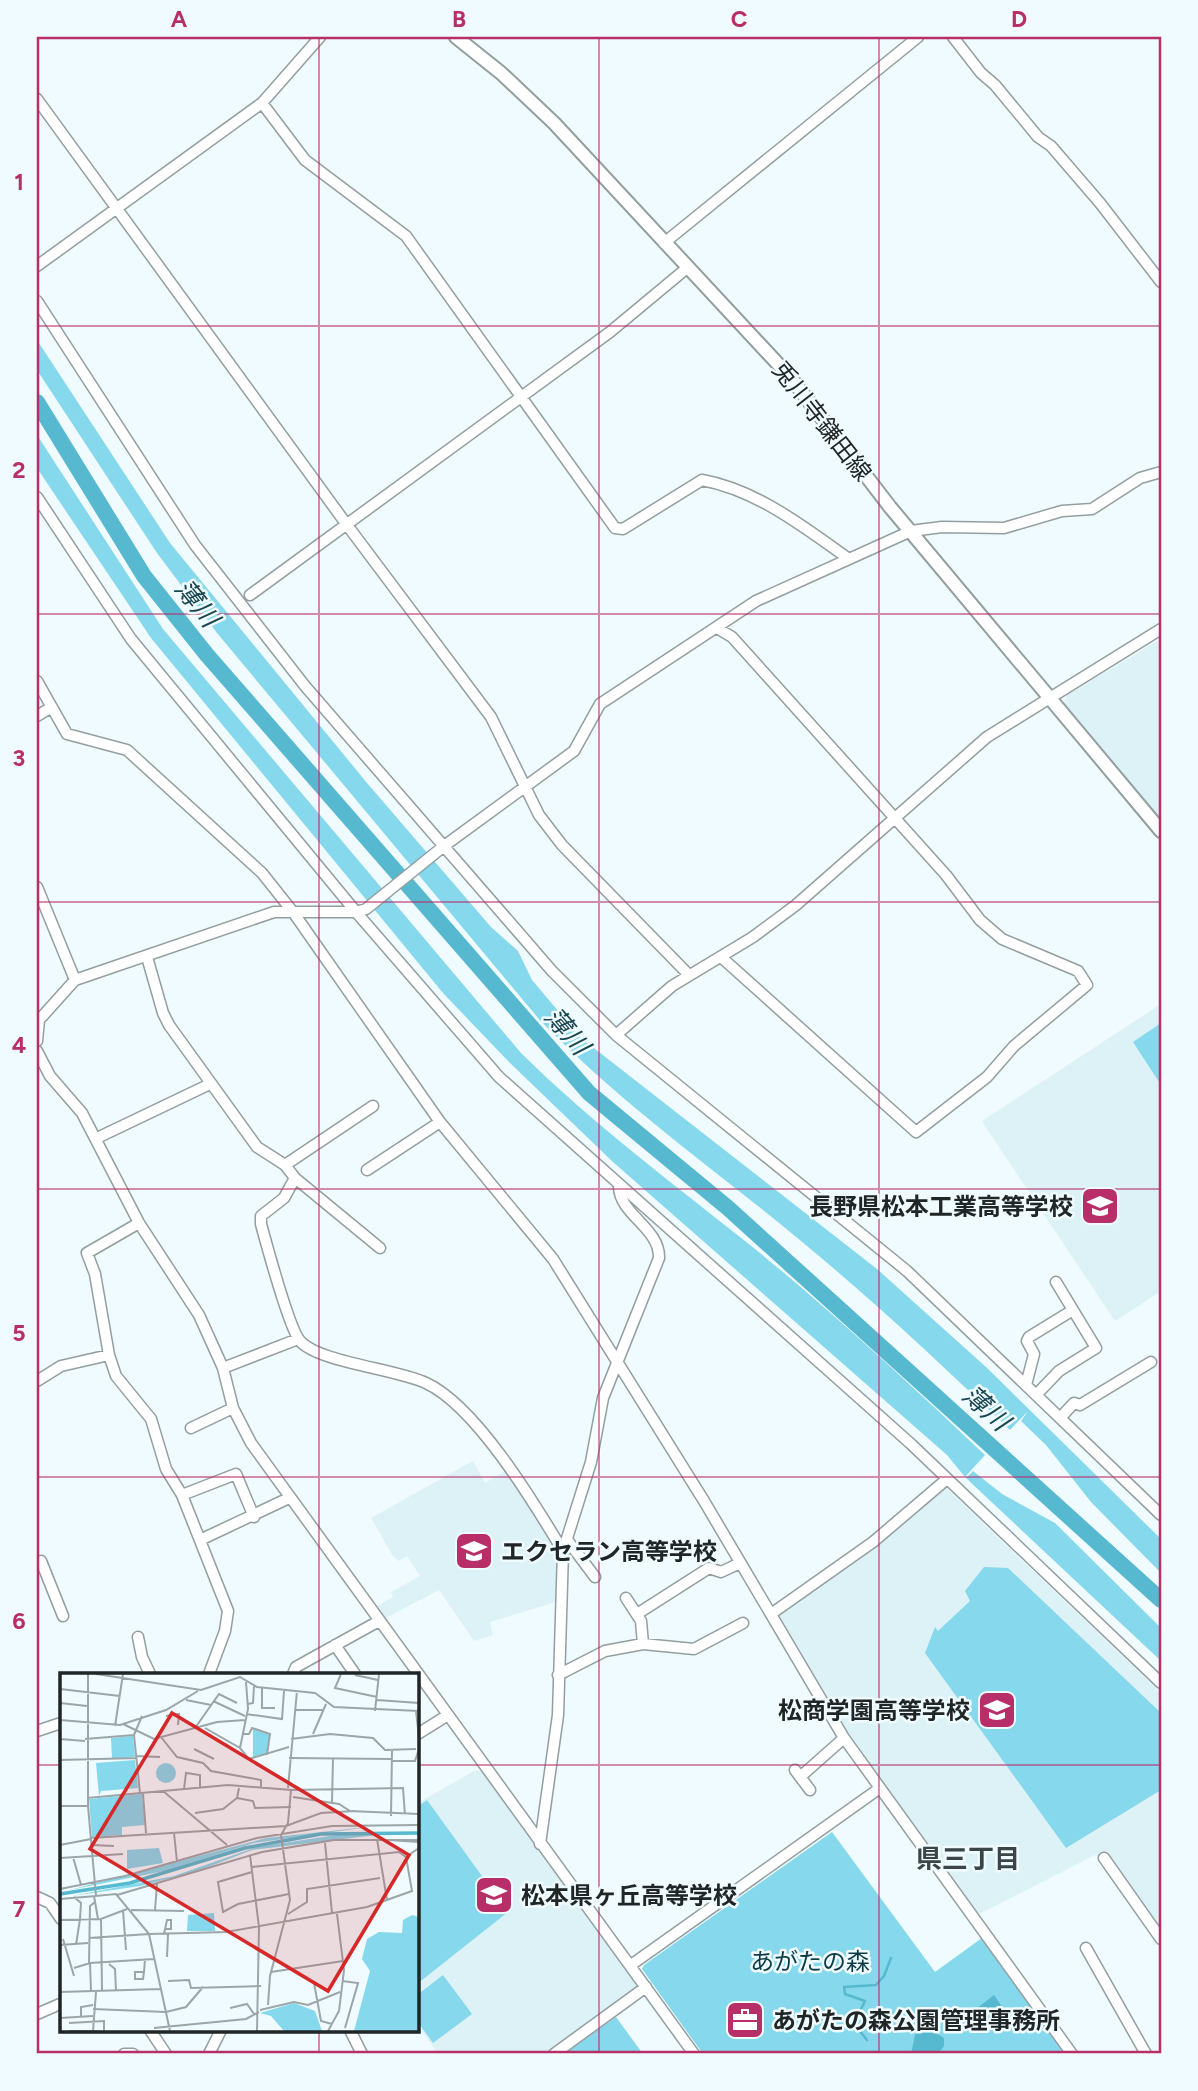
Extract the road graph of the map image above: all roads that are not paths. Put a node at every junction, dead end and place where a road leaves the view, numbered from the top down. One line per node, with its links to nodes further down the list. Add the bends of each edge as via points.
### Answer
1 (320, 37): 6 (street)
2 (456, 37): 8 (main road, 兎川寺鎌田線, via 554,123)
3 (918, 37): 8 (street)
4 (953, 37): 11 (street, via 1038,137 1051,146)
5 (37, 99): 7 (street)
6 (262, 103): 7 (street); 13 (street, via 305,160 406,236)
7 (115, 209): 9 (street); 16 (street)
8 (664, 243): 10 (main road, 兎川寺鎌田線)
9 (37, 265)
10 (687, 268): 13 (street, via 610,332); 17 (main road, 兎川寺鎌田線, via 791,378)
11 (1161, 282)
12 (37, 301): 19 (street, via 183,527)
13 (520, 396): 16 (street); 18 (street, via 615,528 623,529 702,480 731,485)
14 (1161, 472): 17 (street, via 1140,478 1092,509 1062,511 1004,528)
15 (37, 497): 33 (street, via 131,639)
16 (347, 525): 20 (street); 28 (street, via 491,717)
17 (911, 531): 18 (street); 25 (main road, 兎川寺鎌田線)
18 (849, 559): 22 (street, via 756,601)
19 (234, 595): 20 (street); 21 (street)
20 (250, 595): 21 (street)
21 (244, 608): 31 (street)
22 (716, 628): 28 (street, via 600,704 574,751); 29 (street, via 732,637)
23 (1161, 629): 25 (street)
24 (37, 681): 26 (street)
25 (1050, 695): 29 (street, via 987,737); 30 (main road, 兎川寺鎌田線)
26 (52, 707): 27 (street); 34 (street, via 67,734 127,750 262,873)
27 (37, 716)
28 (526, 788): 31 (street); 37 (street, via 562,845)
29 (893, 818): 36 (street, via 796,905); 36 (street, via 980,920 1002,939 1058,960 1078,971 1087,985 1014,1046 987,1077 916,1132)
30 (1161, 831)
31 (440, 849): 33 (street); 40 (street)
32 (37, 887): 38 (street)
33 (361, 911): 34 (street); 50 (street, via 499,1077)
34 (293, 912): 35 (street, via 262,915); 45 (street)
35 (147, 957): 38 (street); 43 (street, via 163,1013)
36 (721, 957): 37 (street)
37 (689, 975): 40 (street)
38 (75, 981): 39 (street)
39 (38, 1019): 41 (street)
40 (616, 1035): 61 (street, via 906,1271)
41 (37, 1041)
42 (37, 1051): 46 (street)
43 (210, 1084): 46 (street); 47 (street, via 257,1147)
44 (373, 1106): 47 (street)
45 (440, 1122): 48 (street); 57 (street, via 553,1259)
46 (97, 1138): 51 (street)
47 (285, 1165): 49 (street)
48 (367, 1170)
49 (295, 1178): 52 (street); 55 (street, via 284,1198 261,1216 261,1224)
50 (620, 1187): 57 (street, via 620,1197 659,1249); 66 (street)
51 (139, 1223): 56 (street, via 87,1253 101,1299); 59 (street, via 199,1315)
52 (380, 1248)
53 (1056, 1282): 54 (street)
54 (1073, 1310): 61 (street, via 1029,1337 1034,1354); 62 (street, via 1096,1348 1059,1371)
55 (298, 1339): 59 (street); 72 (street, via 315,1352 425,1382 448,1397 512,1468)
56 (109, 1355): 60 (street, via 61,1366); 67 (street, via 116,1376 151,1419 166,1469)
57 (617, 1359): 72 (street); 74 (street)
58 (1151, 1362): 64 (street, via 1080,1405 1074,1404)
59 (223, 1368): 63 (street)
60 (37, 1381)
61 (1026, 1385): 62 (street)
62 (1036, 1395): 64 (street)
63 (233, 1408): 65 (street); 68 (street)
64 (1060, 1418): 69 (street)
65 (191, 1428)
66 (947, 1479): 78 (street, via 873,1542); 92 (street)
67 (183, 1495): 70 (street, via 236,1474); 71 (street)
68 (289, 1498): 70 (street); 80 (street)
69 (1161, 1516)
70 (254, 1517): 71 (street)
71 (200, 1540): 86 (street, via 228,1611)
72 (566, 1546): 75 (street); 91 (street)
73 (37, 1563): 79 (street, via 41,1561)
74 (740, 1563): 77 (street, via 721,1572 709,1568); 78 (street)
75 (595, 1577)
76 (626, 1598): 77 (street)
77 (637, 1614): 83 (street)
78 (771, 1614): 97 (street)
79 (63, 1616)
80 (379, 1621): 84 (street); 89 (street)
81 (743, 1623): 83 (street, via 694,1648)
82 (138, 1637): 85 (street)
83 (643, 1644): 91 (street, via 605,1651)
84 (335, 1645): 87 (street, via 296,1667); 88 (street)
85 (149, 1673)
86 (210, 1673)
87 (294, 1673)
88 (354, 1673)
89 (417, 1673)
90 (418, 1674): 93 (street)
91 (558, 1675): 100 (street, via 558,1714)
92 (1161, 1682)
93 (448, 1715): 96 (street); 100 (street)
94 (60, 1723): 95 (street)
95 (37, 1731)
96 (418, 1734)
97 (844, 1738): 98 (street); 99 (street, via 797,1774)
98 (880, 1788): 106 (street); 120 (street)
99 (810, 1790)
100 (540, 1844): 106 (street)
101 (1104, 1858): 104 (street)
102 (37, 1897): 103 (street, via 50,1903)
103 (60, 1918)
104 (1161, 1939)
105 (1086, 1948): 121 (street)
106 (631, 1965): 107 (street)
107 (646, 1987): 118 (street); 119 (street)
108 (60, 2004): 109 (street)
109 (37, 2014)
110 (151, 2032): 115 (street)
111 (219, 2032): 116 (street)
112 (351, 2032): 117 (street)
113 (124, 2054): 114 (street)
114 (133, 2054)
115 (166, 2054)
116 (209, 2054)
117 (362, 2054)
118 (554, 2054)
119 (694, 2054)
120 (1072, 2054)
121 (1146, 2054)

